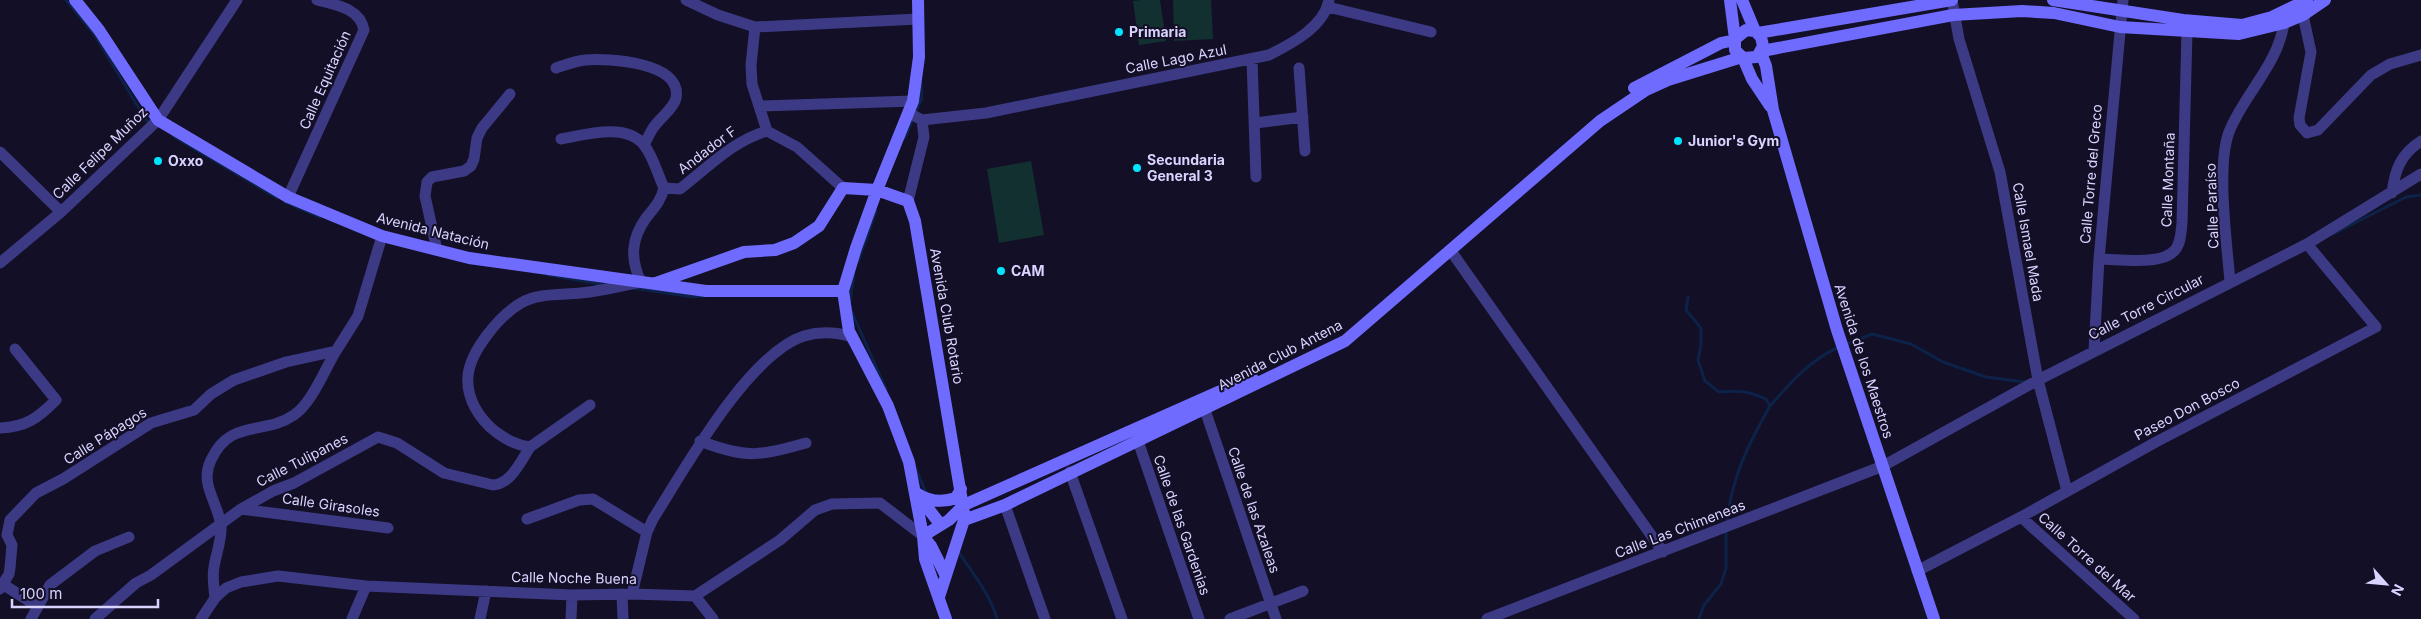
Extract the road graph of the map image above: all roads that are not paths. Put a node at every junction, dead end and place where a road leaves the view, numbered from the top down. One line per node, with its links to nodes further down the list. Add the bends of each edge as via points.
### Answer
1 (75, 0): 35 (street, Avenida Natación, via 100,30)
2 (236, 0): 35 (street, Calle Felipe Muñoz)
3 (317, 0): 50 (street, Calle Equitación, via 354,12 362,20 364,30)
4 (686, 0): 18 (street, via 718,16)
5 (918, 0): 16 (street)
6 (1730, 0): 23 (street)
7 (1742, 0): 22 (street)
8 (1952, 0): 15 (street, Calle Ismael Mada); 22 (street)
9 (2053, 0): 13 (street)
10 (2307, 0): 13 (street, via 2272,17 2242,25 2183,20)
11 (2325, 0): 14 (street)
12 (1328, 4): 21 (street, Calle Lago Azul); 27 (street, Calle Lago Azul, via 1317,22 1295,42)
13 (2123, 6): 19 (street, Calle Torre del Greco)
14 (2303, 14): 17 (street); 25 (street, via 2311,52 2298,118 2300,126 2307,132 2318,130 2370,75 2390,64)
15 (1953, 15): 19 (street, via 2022,11 2054,13); 24 (street, via 1898,23); 67 (street, Calle Ismael Mada, via 2000,172)
16 (918, 19): 18 (street); 32 (street, via 919,57)
17 (2284, 23): 20 (street, via 2239,34); 60 (street, Calle Paraíso, via 2272,60 2240,111 2225,149 2223,192)
18 (755, 27): 31 (street, via 752,84)
19 (2120, 27): 20 (street); 57 (street, Calle Torre del Greco)
20 (2187, 31): 57 (street, Calle Montaña, via 2182,223 2176,248 2168,256 2156,260)
21 (1431, 32)
22 (1756, 32): 23 (street, via 1746,30); 24 (street, via 1763,41)
23 (1735, 40): 26 (street, via 1736,50); 80 (street, Avenida Club Antena, via 1641,83 1614,101 1342,336)
24 (1761, 52): 26 (street, via 1752,59); 33 (street, Avenida de los Maestros)
25 (2421, 55)
26 (1742, 57): 33 (street, Avenida de los Maestros); 56 (street, Avenida Club Antena, via 1646,90 1600,121)
27 (1252, 59): 36 (street, Calle Lago Azul, via 986,113); 37 (street)
28 (556, 68): 41 (street, via 582,60 600,59 657,69 670,77 676,86 676,99 652,129)
29 (1299, 68): 34 (street)
30 (510, 94): 55 (street, via 482,128 470,166 464,171 427,182 425,196)
31 (760, 106): 32 (street); 38 (street)
32 (911, 107): 36 (street); 48 (street)
33 (1773, 110): 75 (street, Avenida de los Maestros, via 1837,330)
34 (1303, 117): 37 (street); 43 (street)
35 (158, 120): 50 (street, Avenida Natación); 52 (street, Calle Felipe Muñoz)
36 (922, 120): 51 (street, via 924,137)
37 (1254, 123): 45 (street)
38 (767, 131): 46 (street, Andador F, via 740,142 680,189); 47 (street, via 797,147)
39 (561, 140): 41 (street, via 611,130 636,138)
40 (2421, 141): 49 (street, via 2404,155 2398,165)
41 (644, 145): 46 (street)
42 (0, 152): 52 (street)
43 (1305, 152)
44 (2421, 174): 49 (street, Calle Torre Circular)
45 (1256, 177)
46 (664, 188): 59 (street, via 659,202 639,230 632,250 635,270)
47 (843, 188): 48 (street); 61 (street, via 819,226 794,243 775,250 744,252)
48 (877, 190): 51 (street); 62 (street)
49 (2392, 193): 54 (street, Calle Torre Circular)
50 (288, 197): 53 (street, Avenida Natación)
51 (908, 201): 77 (street, Avenida Club Rotario, via 915,221)
52 (61, 212): 58 (street, Calle Felipe Muñoz)
53 (382, 236): 55 (street, Avenida Natación); 66 (street, via 358,316)
54 (2306, 244): 60 (street, Calle Torre Circular); 78 (street, Paseo Don Bosco, via 2376,327)
55 (437, 250): 59 (street, Avenida Natación, via 469,258)
56 (1450, 250): 69 (street, Avenida Club Antena, via 1345,341); 93 (street)
57 (2099, 259): 65 (street, Calle Torre del Greco)
58 (0, 264)
59 (641, 282): 61 (street, Avenida Natación); 74 (street, via 522,302 504,315 486,336 468,374 474,406 485,424 506,439)
60 (2230, 282): 65 (street, Calle Torre Circular)
61 (654, 284): 62 (street, Avenida Natación, via 706,291)
62 (843, 292): 63 (street, via 844,311)
63 (852, 337): 71 (street, via 836,332 822,333 803,337 785,347 763,364 732,398); 79 (street, via 899,432)
64 (15, 349): 70 (street, via 56,400 40,417 14,428)
65 (2094, 350): 67 (street, Calle Torre Circular)
66 (336, 351): 87 (street, via 307,402 293,416 243,430 223,440 210,460 206,483); 92 (street, Calle Pápagos, via 286,362 234,380 211,394 194,410 140,430 36,493 10,520)
67 (2038, 380): 75 (street, Calle Torre Circular); 78 (street, Calle Ismael Mada)
68 (590, 405): 74 (street, Calle Tulipanes)
69 (1205, 410): 72 (street, Avenida Club Antena); 105 (street, Calle de las Azaleas)
70 (0, 428)
71 (700, 441): 73 (street, via 744,455 759,455); 89 (street)
72 (1138, 441): 76 (street, Avenida Club Antena); 119 (street, Calle de las Gardenias)
73 (806, 442)
74 (530, 447): 82 (street, Calle Tulipanes, via 510,476 493,485 444,473 397,443 378,437 294,484 273,491)
75 (1883, 466): 93 (street, Calle Las Chimeneas); 94 (street, Avenida de los Maestros)
76 (1070, 472): 81 (street, Avenida Club Antena); 118 (street)
77 (961, 489): 79 (street, via 956,498 950,500 938,501); 80 (street, Avenida Club Rotario)
78 (2067, 491): 83 (street, Paseo Don Bosco)
79 (920, 496): 86 (street, via 927,507); 91 (street)
80 (964, 505): 85 (street, Avenida Club Rotario); 86 (street, Avenida Club Antena)
81 (1005, 505): 85 (street, Avenida Club Antena); 117 (street)
82 (241, 509): 87 (street, Calle Tulipanes); 88 (street, Calle Girasoles)
83 (2021, 517): 94 (street, Paseo Don Bosco); 123 (street, Calle Torre del Mar)
84 (527, 519): 89 (street, via 579,500 593,499)
85 (964, 520): 86 (street); 95 (street)
86 (945, 522): 91 (street, Avenida Club Antena)
87 (221, 526): 104 (street, via 213,569); 109 (street, Calle Tulipanes, via 151,576 136,583)
88 (388, 528)
89 (646, 532): 100 (street)
90 (129, 536): 106 (street, via 80,561 50,585)
91 (923, 536): 95 (street); 102 (street, via 880,503 824,506 780,540); 103 (street, via 925,559)
92 (6, 544): 97 (street, Calle Pápagos, via 9,574)
93 (1662, 552): 122 (street, Calle Las Chimeneas)
94 (1917, 571): 107 (street, Avenida de los Maestros)
95 (945, 574): 103 (street)
96 (366, 586): 98 (street, Calle Noche Buena); 104 (street, Calle Noche Buena, via 278,576 241,582 226,588); 111 (street)
97 (2, 587): 106 (street, Calle Pápagos)
98 (486, 591): 101 (street, Calle Noche Buena); 112 (street)
99 (1303, 591): 105 (street)
100 (627, 594): 101 (street, Calle Noche Buena); 102 (street, Calle Noche Buena); 114 (street)
101 (572, 595): 113 (street)
102 (695, 596): 115 (street)
103 (939, 597): 116 (street)
104 (215, 598): 110 (street, Calle Noche Buena)
105 (1270, 604): 120 (street); 121 (street, Calle de las Azaleas)
106 (37, 606): 108 (street)
107 (1932, 618)
108 (31, 619)
109 (95, 619)
110 (201, 619)
111 (352, 619)
112 (480, 619)
113 (571, 619)
114 (623, 619)
115 (713, 619)
116 (946, 619)
117 (1044, 619)
118 (1122, 619)
119 (1199, 619)
120 (1230, 619)
121 (1276, 619)
122 (1487, 619)
123 (2134, 619)

